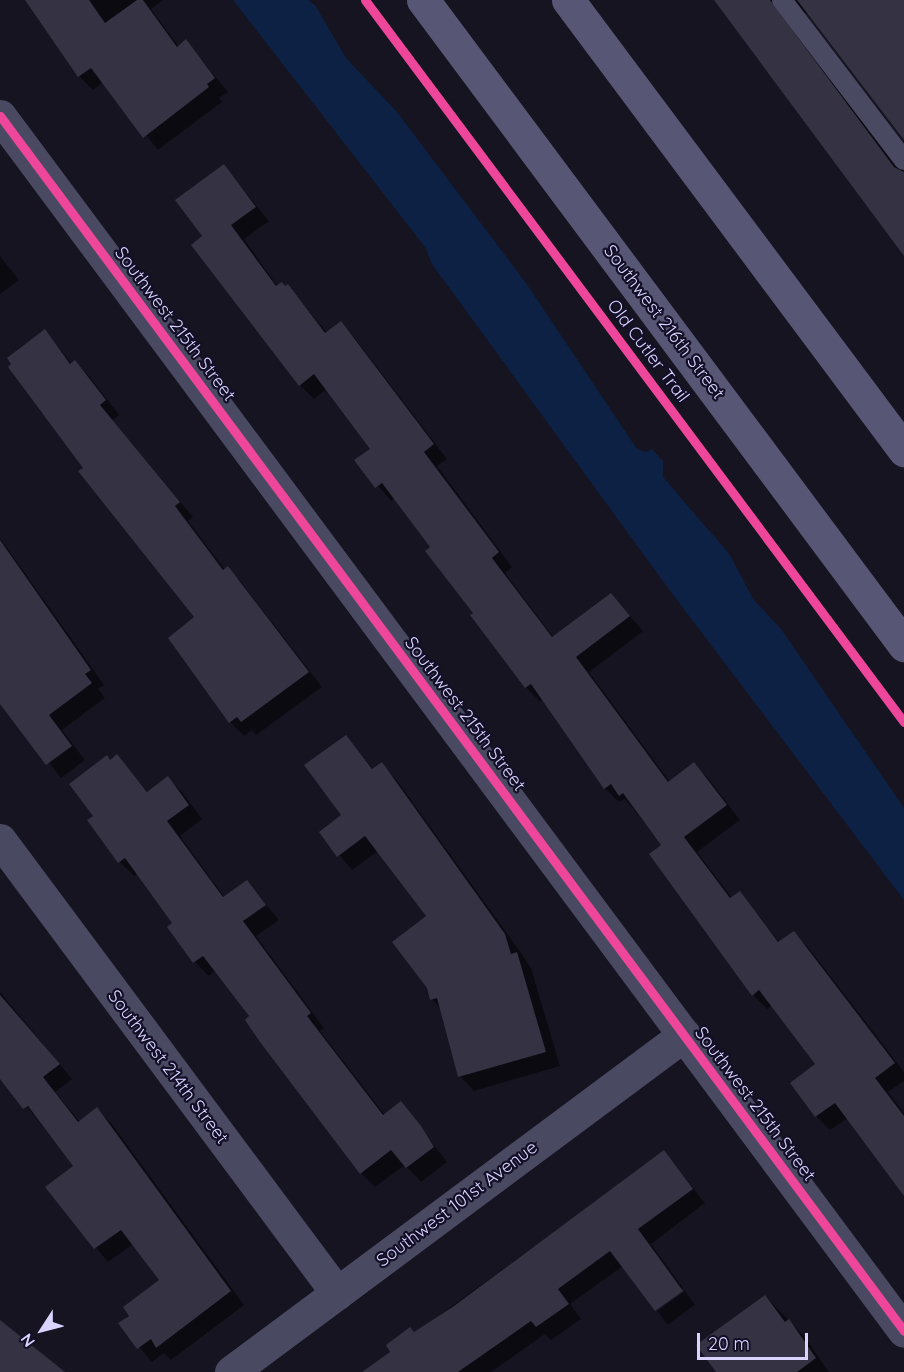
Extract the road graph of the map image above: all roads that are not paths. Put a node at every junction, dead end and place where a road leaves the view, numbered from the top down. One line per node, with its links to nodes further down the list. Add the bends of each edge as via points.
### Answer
1 (423, 0): 7 (main road, Southwest 216th Street)
2 (568, 0): 6 (main road)
3 (782, 0): 5 (lane)
4 (0, 116): 9 (street, Southwest 215th Street)
5 (904, 160)
6 (904, 450)
7 (904, 645)
8 (0, 840): 10 (street, Southwest 214th Street)
9 (684, 1035): 10 (street, Southwest 101st Avenue); 11 (street, Southwest 215th Street)
10 (337, 1293): 12 (street, Southwest 101st Avenue)
11 (904, 1331)
12 (231, 1372)

